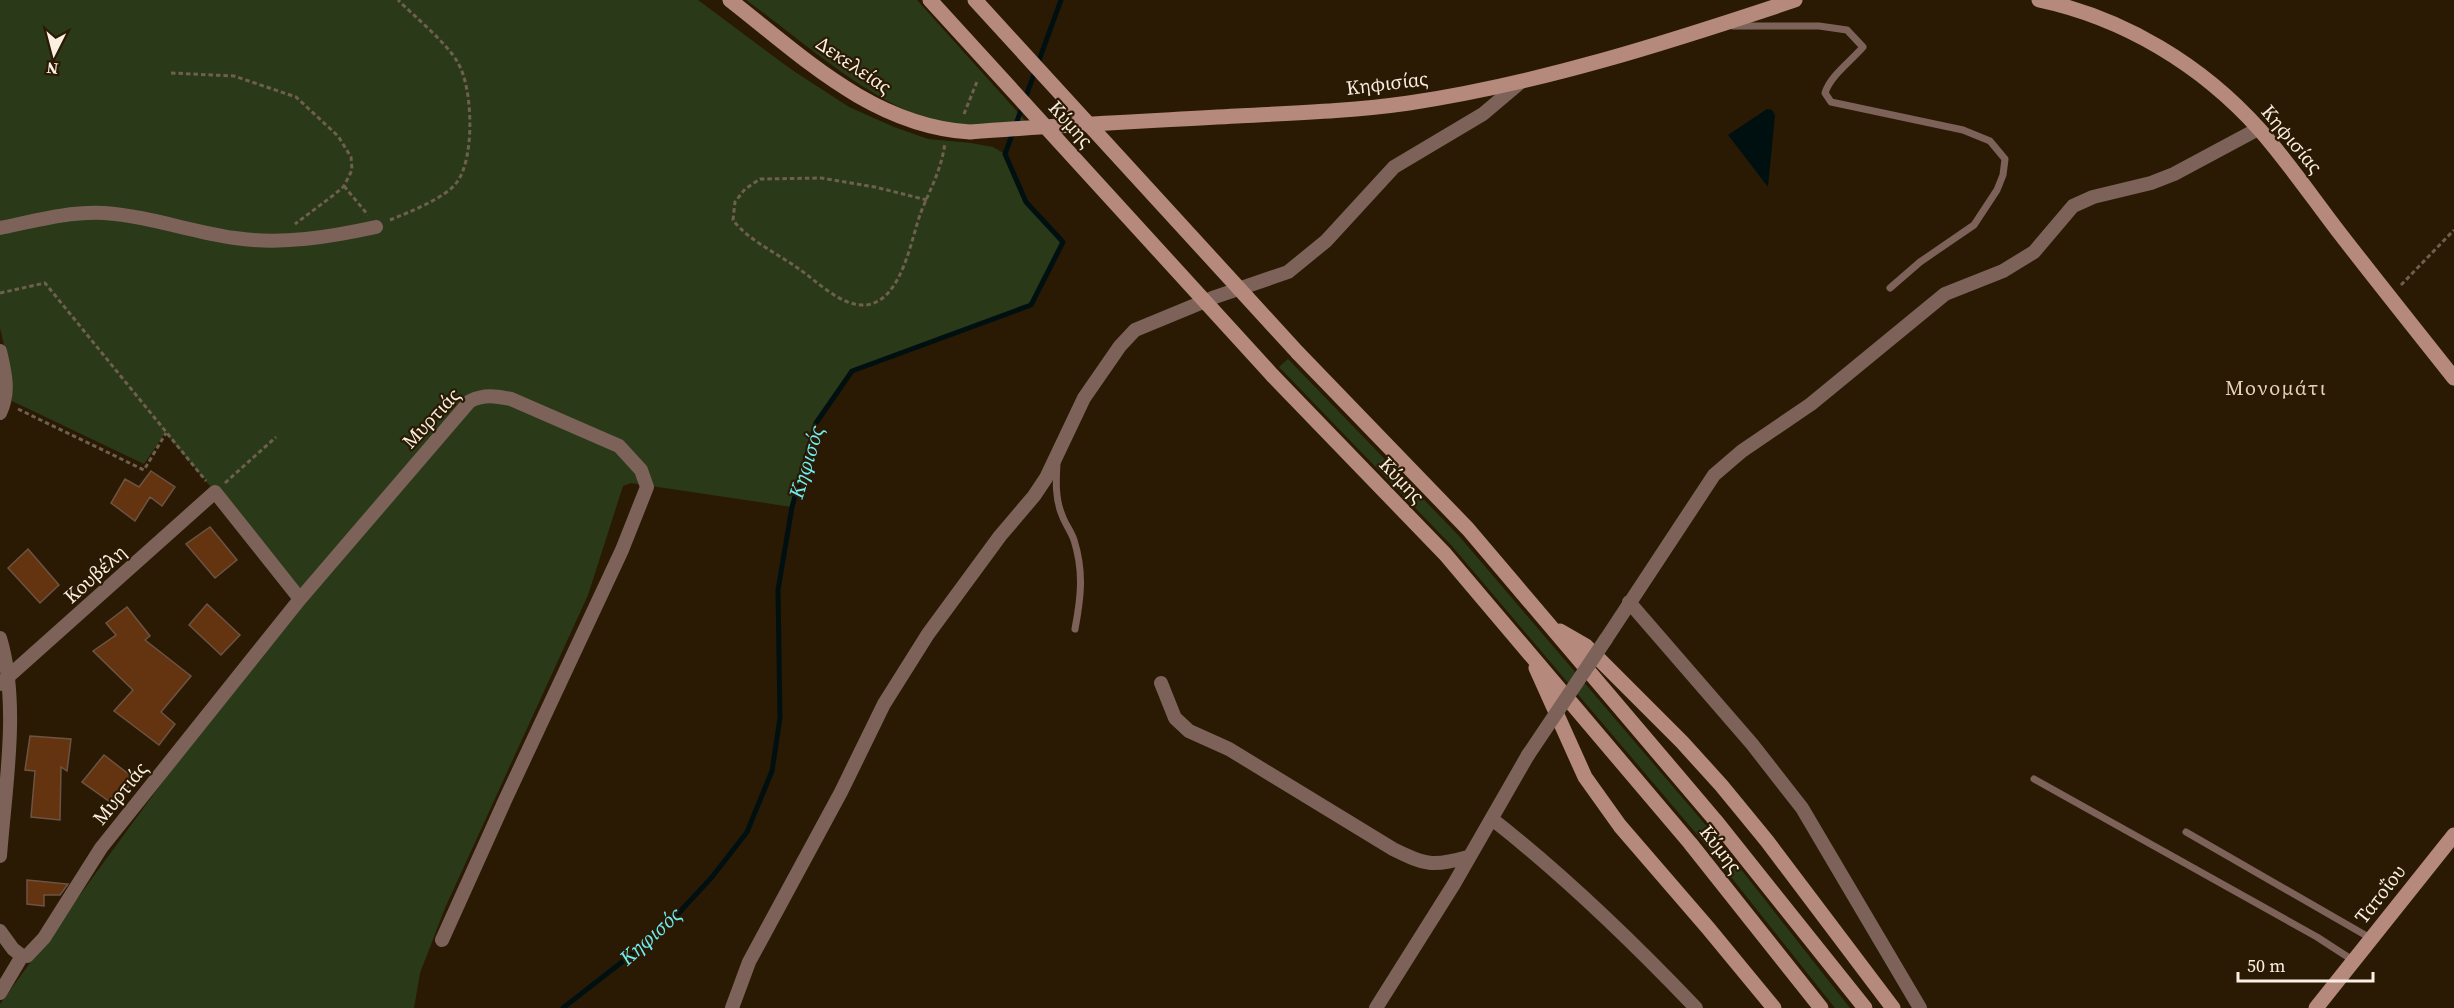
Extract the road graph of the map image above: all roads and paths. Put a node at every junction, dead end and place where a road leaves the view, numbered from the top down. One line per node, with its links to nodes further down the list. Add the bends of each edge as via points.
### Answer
1 (398, 0): 15 (path, via 459,63 471,107 467,161 457,183 429,203)
2 (730, 0): 11 (main road, Δεκελείας, via 871,105)
3 (930, 0): 34 (main road, Κύμης, bridge, via 1273,376 1445,554)
4 (975, 0): 31 (main road, Κύμης, bridge, via 1298,353 1468,529)
5 (1796, 0): 7 (main road, Κηφισίας)
6 (2039, 0): 10 (main road, Κηφισίας, via 2115,23 2155,45 2224,94)
7 (1717, 26): 9 (main road, Κηφισίας); 19 (lane, via 1847,30 1863,46 1829,81 1825,93 1831,102 1963,129 1990,141 2005,159 1996,190 1974,225)
8 (171, 73): 13 (path, via 234,76 296,97 339,136 351,157 352,170)
9 (1522, 81): 12 (main road, Κηφισίας, via 1365,108); 27 (street, via 1483,114 1394,167 1326,241 1288,272 1135,330 1084,398)
10 (2258, 129): 21 (main road, Κηφισίας); 30 (street, via 2174,174 2073,206 2034,252 2003,271 1945,294 1811,404 1714,475)
11 (947, 131): 12 (main road, Δεκελείας); 14 (path, via 938,173)
12 (970, 132)
13 (344, 186): 15 (path); 18 (path, via 292,227)
14 (927, 200): 14 (path, via 897,281 882,298 866,305 851,303 832,293 742,232 733,220 735,202 760,179 832,179)
15 (376, 227): 18 (street, via 329,237)
16 (0, 228): 18 (street, via 104,213 236,238)
17 (2454, 230): 21 (path)
18 (285, 240)
19 (1890, 288)
20 (0, 293): 25 (path, via 45,283)
21 (2389, 297): 23 (main road, Κηφισίας)
22 (0, 351): 24 (street, via 5,374)
23 (2454, 378)
24 (2, 407): 25 (path, via 144,470)
25 (166, 432): 28 (path)
26 (276, 437): 28 (path)
27 (1057, 455): 32 (lane, via 1056,485 1061,513 1074,538 1080,564 1082,594); 49 (street, via 1034,496 935,625 884,704 749,963)
28 (215, 492): 29 (street); 35 (street, Κουβέλη)
29 (300, 599): 45 (street, Μυρτιάς, via 470,401 479,397 511,399 619,446 644,477 647,487 622,550); 46 (street, Μυρτιάς, via 101,848 44,938 27,956)
30 (1629, 602): 38 (street, bridge, via 1528,755); 56 (street, via 1802,808)
31 (1550, 624): 54 (main road, Κύμης); 55 (main road, via 1586,646 1682,742 1767,841)
32 (1075, 629)
33 (0, 638): 35 (street)
34 (1527, 649): 52 (main road, via 1585,777 1620,826); 53 (main road, Κύμης, via 1690,843)
35 (4, 680): 41 (street, via 10,710)
36 (1161, 683): 42 (street, via 1175,718 1189,731 1229,748 1393,849 1421,863)
37 (2034, 779): 47 (lane)
38 (1492, 819): 42 (street); 51 (street, via 1593,906)
39 (2186, 832): 44 (lane)
40 (2454, 835): 44 (main road, Τατοΐου)
41 (0, 856)
42 (1468, 857): 50 (street)
43 (0, 931): 46 (street)
44 (2372, 939): 47 (main road, Τατοΐου)
45 (442, 940)
46 (22, 956): 48 (street, Μυρτιάς)
47 (2354, 961): 57 (main road, Τατοΐου)
48 (0, 993)
49 (732, 1008)
50 (1376, 1008)
51 (1696, 1008)
52 (1774, 1008)
53 (1821, 1008)
54 (1865, 1008)
55 (1893, 1008)
56 (1920, 1008)
57 (2316, 1008)

